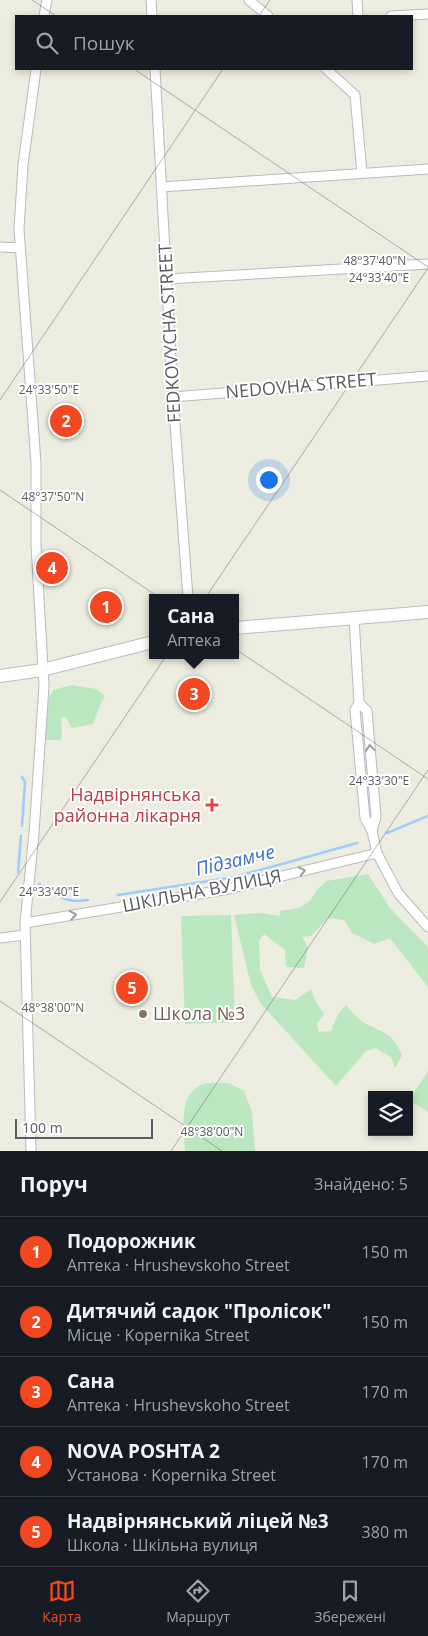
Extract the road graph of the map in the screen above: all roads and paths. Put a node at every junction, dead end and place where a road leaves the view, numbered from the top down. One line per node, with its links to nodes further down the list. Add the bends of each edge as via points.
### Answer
1 (47, 0): 6 (street)
2 (151, 0): 7 (street)
3 (249, 0): 8 (street)
4 (357, 0): 9 (street)
5 (428, 14): 10 (street)
6 (44, 15)
7 (152, 15)
8 (267, 15)
9 (358, 15)
10 (410, 15)
11 (36, 70): 18 (street, via 23,165)
12 (155, 70): 16 (street, FEDKOVYCHA STREET)
13 (327, 70): 15 (street, via 355,95)
14 (428, 169): 15 (street)
15 (362, 173): 16 (street)
16 (161, 187): 20 (street, FEDKOVYCHA STREET)
17 (0, 247): 18 (street)
18 (20, 248): 28 (street, via 36,463)
19 (428, 264): 20 (street)
20 (167, 279): 22 (street, FEDKOVYCHA STREET)
21 (428, 376): 22 (street, NEDOVHA STREET)
22 (173, 397): 23 (street, FEDKOVYCHA STREET)
23 (188, 594)
24 (428, 612): 25 (street)
25 (354, 618): 26 (street); 30 (street, via 359,704 355,710 365,818)
26 (239, 628)
27 (149, 643): 28 (street)
28 (42, 670): 29 (street); 31 (street, via 42,720)
29 (0, 676)
30 (377, 853): 31 (street, ШКІЛЬНА ВУЛИЦЯ, one-way to 30, via 229,889); 32 (street, via 398,893)
31 (25, 922): 33 (street)
32 (428, 927)
33 (25, 935): 34 (street); 35 (street)
34 (0, 938)
35 (31, 1151)

